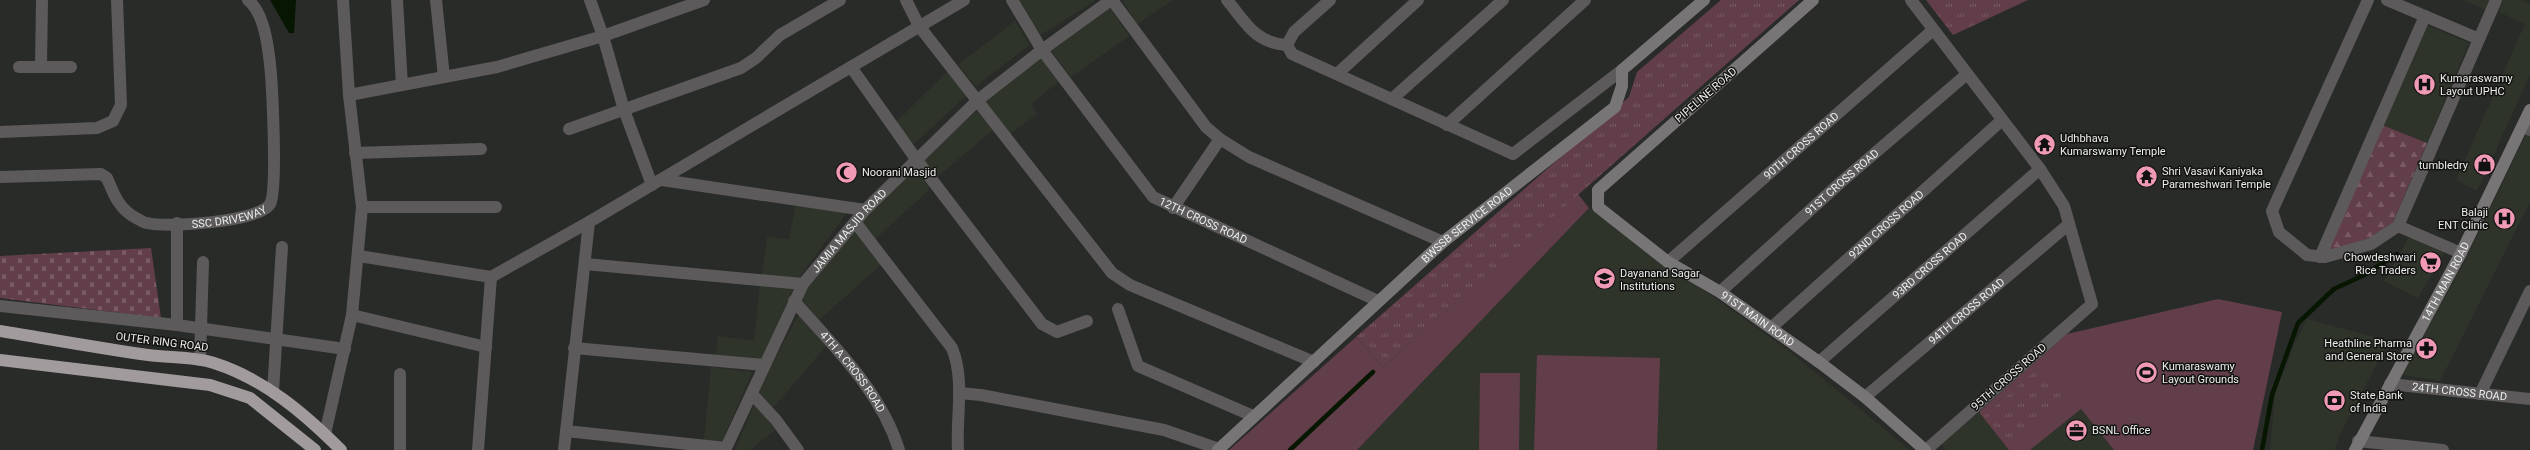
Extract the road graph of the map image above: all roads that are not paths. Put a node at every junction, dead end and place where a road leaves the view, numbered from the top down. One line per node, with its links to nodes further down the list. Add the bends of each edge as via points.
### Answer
1 (42, 0): 33 (street)
2 (117, 0): 50 (street, via 121,105 113,122 97,128)
3 (248, 0): 65 (street, SSC DRIVEWAY, via 257,12 269,56 274,175 271,202 264,211 248,217)
4 (343, 0): 41 (street)
5 (397, 0): 40 (street)
6 (436, 0): 39 (street)
7 (590, 0): 28 (street)
8 (704, 0): 28 (street)
9 (840, 0): 44 (street, via 780,35 756,58 741,68)
10 (906, 0): 26 (street)
11 (964, 0): 26 (street)
12 (1012, 0): 31 (street, 12TH CROSS ROAD)
13 (1112, 0): 31 (street, JAMIA MASJID ROAD); 51 (street, via 1206,127)
14 (1227, 0): 30 (street, via 1254,34 1273,44)
15 (1330, 0): 30 (street, via 1294,32)
16 (1418, 0): 37 (street)
17 (1503, 0): 42 (street)
18 (1585, 0): 47 (street)
19 (1704, 0): 36 (street)
20 (1813, 0): 58 (street, PIPELINE ROAD)
21 (1911, 0): 27 (street)
22 (2368, 0): 72 (street, via 2272,211 2279,232 2307,255)
23 (2387, 0): 25 (street)
24 (2496, 0): 29 (street)
25 (2424, 16): 29 (street); 72 (street)
26 (919, 26): 35 (street); 43 (street)
27 (1933, 30): 38 (street); 74 (street, 90TH CROSS ROAD)
28 (603, 36): 39 (street, via 497,67); 44 (street)
29 (2479, 39): 67 (street)
30 (1287, 45): 37 (street, via 1292,54)
31 (1042, 50): 43 (street, JAMIA MASJID ROAD); 61 (street, 12TH CROSS ROAD, via 1153,197)
32 (19, 67): 33 (street)
33 (41, 67): 34 (street)
34 (71, 67)
35 (851, 67): 54 (street); 57 (street)
36 (1622, 70): 47 (street, via 1514,154); 68 (street, BWSSB SERVICE ROAD, via 1620,98 1615,107)
37 (1337, 74): 42 (street)
38 (1967, 74): 46 (street); 79 (street, 91ST CROSS ROAD)
39 (444, 77): 40 (street)
40 (402, 85): 41 (street)
41 (349, 96): 53 (street)
42 (1392, 99): 47 (street)
43 (978, 100): 54 (street, JAMIA MASJID ROAD); 96 (street, via 1106,266 1119,278)
44 (624, 110): 48 (street); 57 (street)
45 (2530, 110): 49 (street, 14TH MAIN ROAD)
46 (2002, 120): 55 (street); 88 (street, 92ND CROSS ROAD)
47 (1447, 125)
48 (568, 129)
49 (2526, 129): 70 (street, 14TH MAIN ROAD)
50 (0, 132)
51 (1220, 139): 61 (street); 68 (street, via 1249,157)
52 (481, 149): 53 (street)
53 (354, 153): 59 (street)
54 (916, 159): 62 (street, JAMIA MASJID ROAD); 85 (street, via 1042,324 1057,332)
55 (2040, 169): 66 (street, via 2064,206); 97 (street, 93RD CROSS ROAD)
56 (0, 177): 65 (street, SSC DRIVEWAY, via 101,174 108,178 114,198 135,218 148,224)
57 (657, 182): 62 (street); 63 (street)
58 (1598, 190): 74 (street, 91ST MAIN ROAD, via 1598,207)
59 (362, 207): 60 (street); 71 (street)
60 (496, 207)
61 (1173, 208): 81 (street, 12TH CROSS ROAD)
62 (865, 210): 64 (street, JAMIA MASJID ROAD)
63 (589, 222): 75 (street); 76 (street)
64 (855, 222): 77 (street, JAMIA MASJID ROAD); 102 (street, via 948,340 956,356)
65 (177, 223): 86 (street)
66 (2069, 224): 105 (street, 94TH CROSS ROAD); 121 (street, 95TH CROSS ROAD, via 2092,304)
67 (2398, 226): 70 (street); 72 (street, via 2371,244)
68 (1443, 242): 81 (street, BWSSB SERVICE ROAD)
69 (282, 247): 90 (street)
70 (2461, 253): 100 (street, 14TH MAIN ROAD)
71 (359, 256): 76 (street); 84 (street)
72 (2320, 257)
73 (203, 262): 87 (street)
74 (1668, 262): 79 (street, 91ST MAIN ROAD)
75 (585, 264): 77 (street); 92 (street)
76 (491, 277): 91 (street)
77 (803, 284): 80 (street, JAMIA MASJID ROAD)
78 (2530, 291): 104 (street)
79 (1720, 292): 88 (street, 91ST MAIN ROAD)
80 (794, 301): 98 (street, JAMIA MASJID ROAD); 119 (street, 4TH A CROSS ROAD, via 872,392 892,425)
81 (1378, 301): 96 (street, BWSSB SERVICE ROAD)
82 (0, 306): 86 (street)
83 (1118, 309): 107 (street, via 1138,366)
84 (352, 315): 91 (street); 93 (street)
85 (1087, 321)
86 (177, 325): 87 (street)
87 (201, 328): 90 (street); 95 (street)
88 (1770, 328): 97 (street, 91ST MAIN ROAD)
89 (0, 332): 95 (highway, OUTER RING ROAD, via 149,355)
90 (276, 340): 93 (street); 101 (street)
91 (486, 347): 116 (street)
92 (574, 348): 98 (street); 108 (street)
93 (345, 349): 109 (street)
94 (0, 360): 113 (highway, via 210,385 250,398)
95 (200, 360): 101 (highway, OUTER RING ROAD, via 213,362 259,382)
96 (1314, 362): 107 (street, BWSSB SERVICE ROAD)
97 (1819, 362): 105 (street, 91ST MAIN ROAD)
98 (764, 365): 103 (street, JAMIA MASJID ROAD)
99 (400, 374): 115 (street)
100 (2390, 384): 104 (street, 24TH CROSS ROAD); 110 (street, 14TH MAIN ROAD)
101 (273, 392): 109 (highway, OUTER RING ROAD, via 294,406)
102 (959, 393): 112 (street, via 1164,430); 120 (street)
103 (752, 394): 111 (street, JAMIA MASJID ROAD); 118 (street, via 776,420)
104 (2480, 394): 106 (street, 24TH CROSS ROAD)
105 (1865, 397): 121 (street, 91ST MAIN ROAD)
106 (2530, 399)
107 (1253, 416): 112 (street, BWSSB SERVICE ROAD)
108 (566, 431): 111 (street); 117 (street)
109 (325, 434): 114 (highway, OUTER RING ROAD)
110 (2356, 446): 122 (street)
111 (725, 449)
112 (1219, 449)
113 (315, 450)
114 (341, 450)
115 (400, 450)
116 (478, 450)
117 (564, 450)
118 (798, 450)
119 (899, 450)
120 (959, 450)
121 (1926, 450)
122 (2443, 450)

